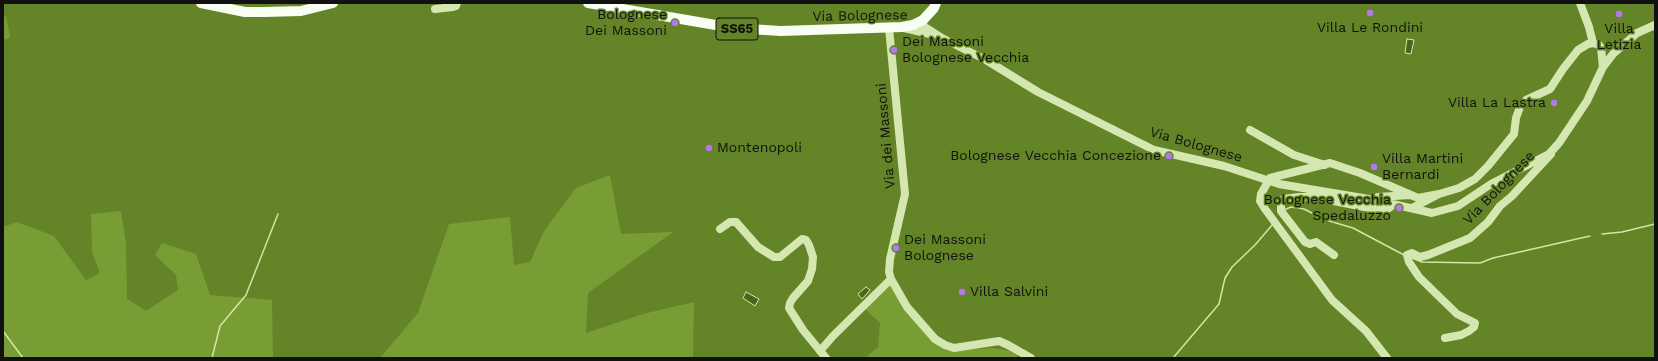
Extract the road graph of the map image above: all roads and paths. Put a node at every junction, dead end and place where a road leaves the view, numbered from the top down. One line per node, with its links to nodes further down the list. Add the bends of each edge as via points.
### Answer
1 (201, 3): 2 (main road, via 245,12 264,12 301,11)
2 (333, 3)
3 (457, 3): 7 (street, via 453,7)
4 (588, 3): 10 (main road, Via Bolognese / SS65, via 727,28 758,31)
5 (936, 3): 9 (main road, SS65)
6 (1580, 3): 11 (street)
7 (435, 9)
8 (1655, 25): 12 (street, Via Bolognese, via 1623,43)
9 (920, 26): 10 (main road, Via Bolognese / SS65); 16 (street, Via Bolognese, via 986,60 1038,92 1140,144 1154,150 1224,166)
10 (889, 28): 24 (street, Via dei Massoni, via 905,194 890,259)
11 (1593, 43): 12 (street, via 1601,48); 17 (street, via 1578,50 1550,89 1526,100 1516,118 1514,134 1475,179 1459,188)
12 (1603, 67): 14 (street, Via Bolognese, via 1587,101)
13 (1250, 130): 15 (street, via 1294,155)
14 (1554, 149): 21 (street, Via Bolognese, via 1491,184 1458,206 1432,213); 25 (street, Via Bolognese, via 1488,222 1470,238 1428,255 1407,255 1419,276 1457,314 1475,323 1474,328 1461,335)
15 (1325, 165): 16 (street, via 1270,178); 18 (street, via 1330,163 1360,173)
16 (1268, 181): 20 (street, Via Bolognese); 29 (street, via 1260,201 1265,209 1332,300 1366,330)
17 (1439, 194): 18 (street, via 1418,198); 21 (street)
18 (1411, 195): 19 (street)
19 (1378, 197)
20 (1393, 205): 21 (street, Via Bolognese); 23 (street, Via Bolognese, via 1380,210 1313,197 1283,199 1281,211 1305,242 1316,242)
21 (1412, 208)
22 (720, 229): 26 (street, via 730,222 736,222 758,247 774,257 780,257 802,240 806,240 813,256 812,268 808,281 793,298 789,308)
23 (1334, 255)
24 (891, 279): 26 (street); 28 (street, Via dei Massoni, via 907,307 935,339 945,345 954,348 999,341)
25 (1445, 338)
26 (820, 351): 27 (street)
27 (826, 358)
28 (1031, 358)
29 (1387, 358)

